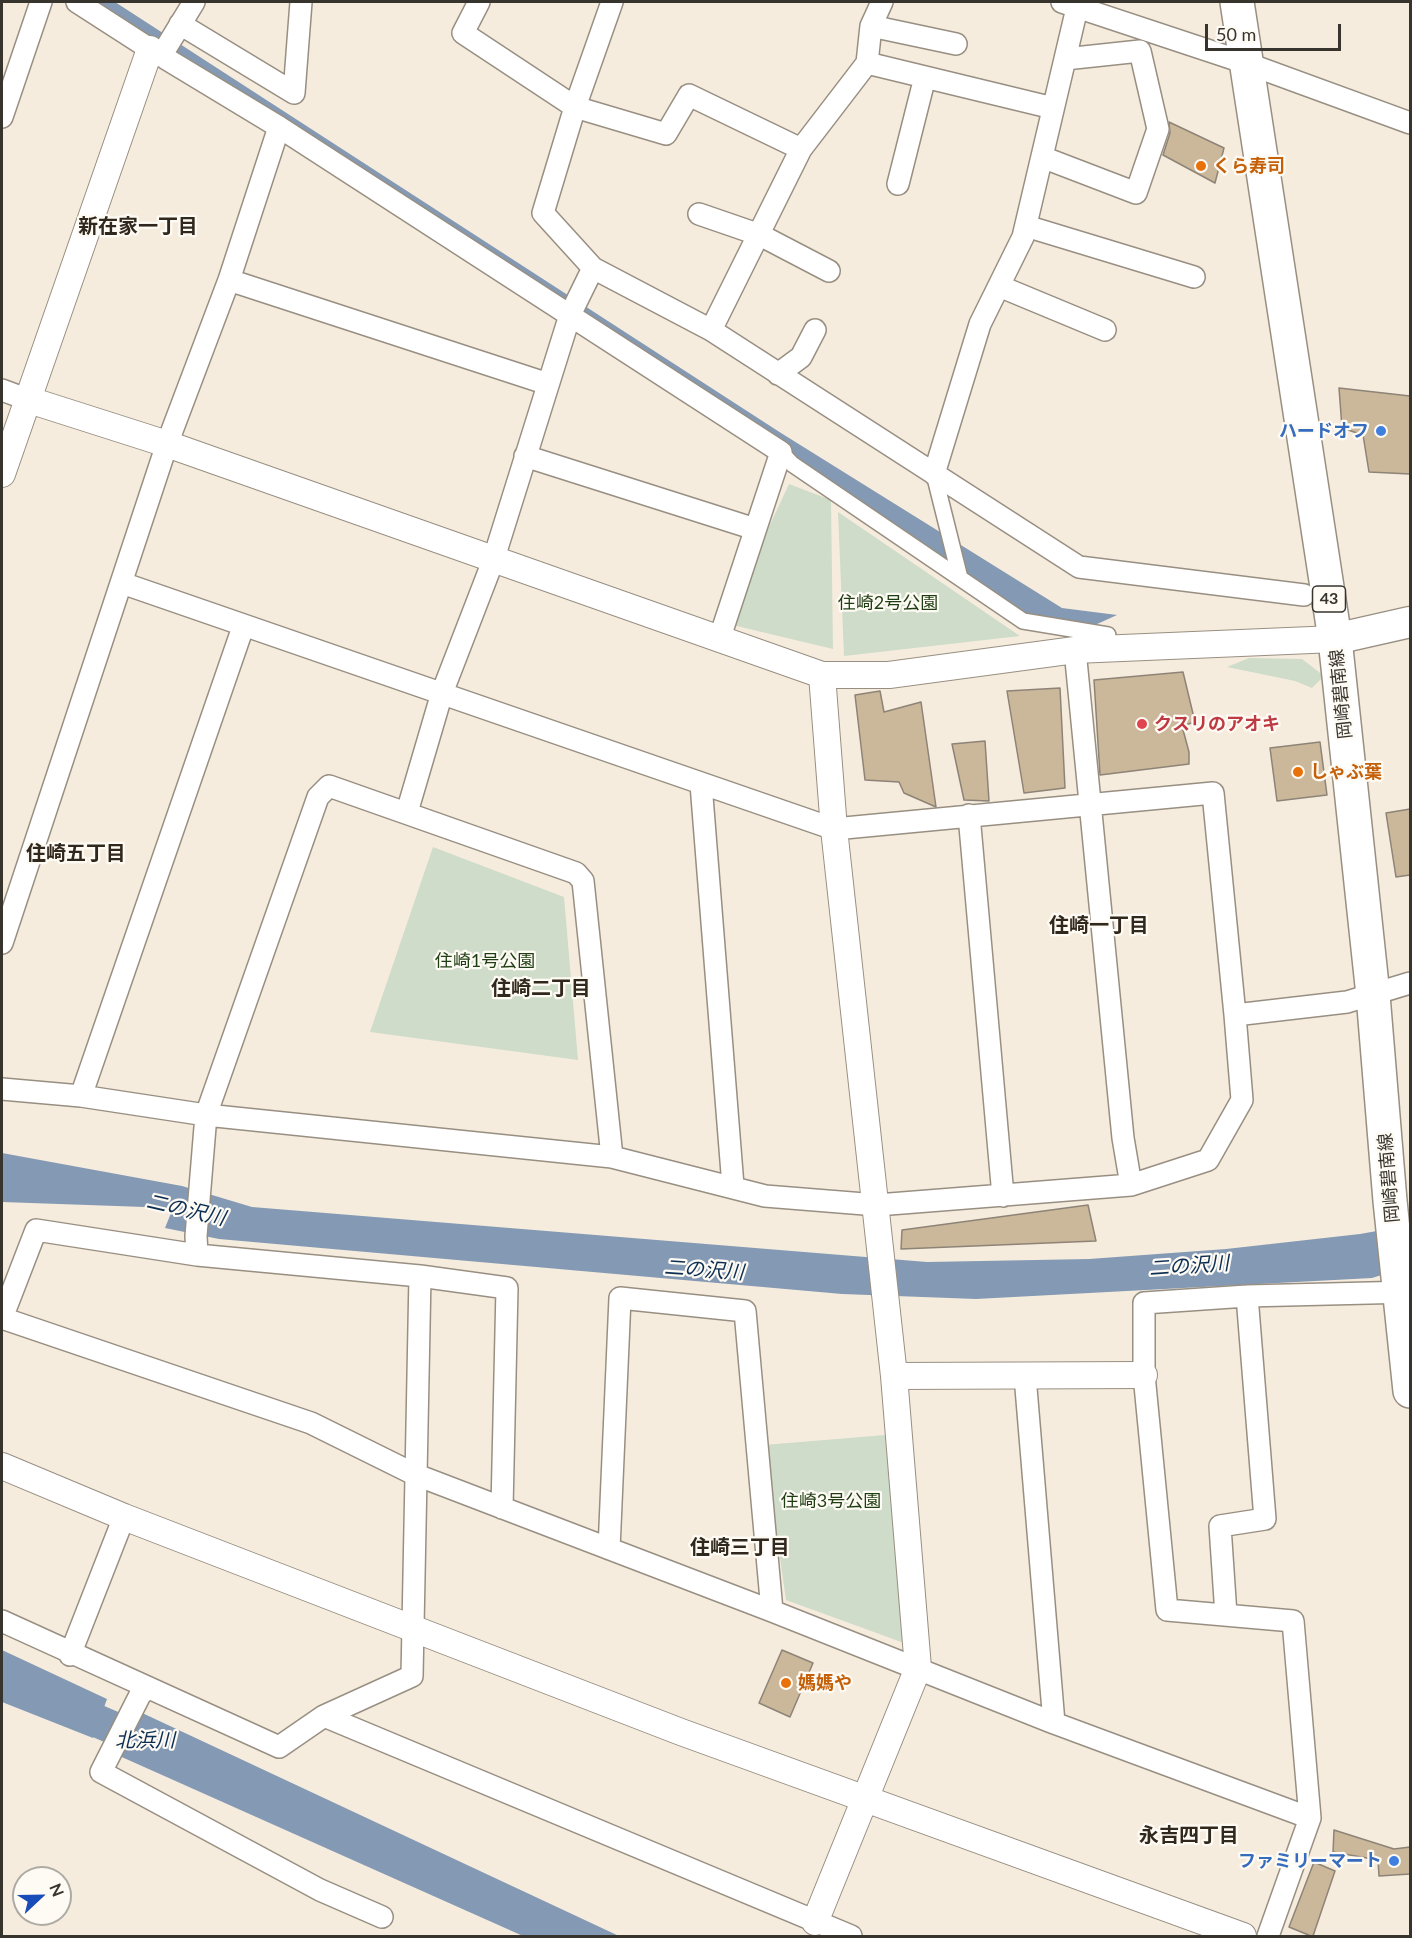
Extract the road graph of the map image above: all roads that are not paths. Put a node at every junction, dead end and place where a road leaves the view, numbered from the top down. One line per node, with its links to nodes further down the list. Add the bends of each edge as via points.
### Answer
1 (41, 2): 23 (street)
2 (77, 2): 9 (street)
3 (194, 2): 11 (street)
4 (301, 2): 11 (street, via 294,93)
5 (479, 2): 21 (street, via 464,33)
6 (612, 2): 21 (street)
7 (882, 2): 12 (street)
8 (1069, 5): 13 (street); 17 (street)
9 (103, 8): 16 (street)
10 (1244, 8): 19 (main road, 岡崎碧南線 / 43)
11 (180, 24): 16 (street)
12 (871, 26): 14 (street); 18 (street)
13 (1159, 35): 15 (street); 19 (street)
14 (956, 44)
15 (1140, 51): 17 (street); 27 (street, via 1158,129 1136,193)
16 (155, 52): 25 (street); 44 (street)
17 (1065, 59): 22 (street)
18 (867, 63): 20 (street); 26 (street)
19 (1246, 63): 24 (street); 59 (main road, 岡崎碧南線 / 43)
20 (925, 77): 22 (street); 28 (street)
21 (575, 107): 26 (street, via 666,134 690,95); 32 (street, via 543,213)
22 (1053, 108): 27 (street)
23 (2, 117)
24 (1410, 123)
25 (279, 128): 35 (street); 37 (street)
26 (801, 149): 31 (street)
27 (1042, 157): 30 (street)
28 (898, 184)
29 (699, 214): 31 (street)
30 (1026, 226): 34 (street); 36 (street)
31 (760, 235): 33 (street); 38 (street)
32 (593, 268): 37 (street); 38 (street)
33 (829, 271)
34 (1194, 277)
35 (229, 280): 42 (street); 45 (street)
36 (999, 286): 40 (street); 49 (street, via 980,324)
37 (570, 315): 42 (street); 46 (street)
38 (711, 330): 41 (street)
39 (815, 330): 41 (street, via 801,357)
40 (1105, 330)
41 (778, 374): 49 (street)
42 (548, 384): 47 (street)
43 (2, 390): 44 (street)
44 (27, 399): 45 (street); 48 (street)
45 (167, 444): 51 (street); 53 (street)
46 (781, 452): 50 (street); 52 (street, via 792,464)
47 (525, 456): 50 (street); 51 (street)
48 (2, 474)
49 (934, 474): 52 (street); 54 (street, via 1079,567)
50 (755, 529): 58 (street)
51 (493, 561): 58 (street); 62 (street)
52 (958, 572): 57 (street, via 1023,621)
53 (122, 583): 56 (street); 68 (street)
54 (1304, 595)
55 (1410, 621): 59 (main road)
56 (243, 627): 62 (street); 74 (street)
57 (1108, 635)
58 (720, 637): 61 (street)
59 (1335, 639): 60 (street); 71 (main road, 岡崎碧南線 / 43)
60 (1075, 650): 61 (street, via 889,675); 64 (street)
61 (822, 675): 67 (street)
62 (442, 693): 63 (street); 65 (street)
63 (701, 784): 67 (street); 78 (street)
64 (1091, 804): 66 (street); 72 (street, via 1213,793); 77 (street, via 1123,1138)
65 (407, 812): 75 (street, via 329,786 318,797); 76 (street, via 576,873 583,881)
66 (969, 815): 67 (street); 79 (street)
67 (834, 829): 80 (street)
68 (5, 921): 69 (street)
69 (2, 943)
70 (1410, 983): 71 (street)
71 (1373, 995): 72 (street, via 1347,1002); 83 (main road, 岡崎碧南線 / 43, via 1390,1201)
72 (1235, 1015): 77 (street, via 1242,1100 1208,1161)
73 (2, 1089): 74 (street)
74 (81, 1096): 75 (street)
75 (206, 1115): 76 (street); 81 (street)
76 (612, 1157): 78 (street)
77 (1131, 1185): 79 (street)
78 (733, 1186): 80 (street, via 765,1196)
79 (1003, 1196): 80 (street)
80 (877, 1205): 87 (street)
81 (196, 1246): 82 (street); 85 (street, via 36,1230)
82 (420, 1276): 91 (street); 92 (street, via 507,1288)
83 (1405, 1292): 84 (street); 89 (main road, 岡崎碧南線 / 43)
84 (1247, 1296): 86 (street, via 1144,1303); 96 (street, via 1265,1519 1220,1526)
85 (2, 1318): 91 (street, via 311,1423)
86 (1144, 1375): 88 (street); 96 (street, via 1167,1610)
87 (894, 1376): 88 (street); 100 (street)
88 (1025, 1376): 103 (street)
89 (1410, 1391)
90 (2, 1466): 93 (street)
91 (414, 1474): 92 (street); 98 (street)
92 (502, 1508): 94 (street)
93 (123, 1517): 98 (street); 99 (street)
94 (609, 1549): 95 (street); 95 (street, via 620,1298 745,1311)
95 (772, 1611): 100 (street)
96 (1226, 1615): 105 (street, via 1293,1621)
97 (2, 1622): 99 (street)
98 (414, 1627): 102 (street, via 412,1676); 104 (street)
99 (70, 1655): 101 (street)
100 (918, 1668): 103 (street); 104 (street)
101 (143, 1692): 102 (street, via 279,1747); 106 (street, via 101,1772 320,1890)
102 (324, 1716): 107 (street)
103 (1054, 1723): 105 (street)
104 (864, 1800): 107 (street); 109 (street)
105 (1310, 1818): 110 (street)
106 (382, 1917)
107 (812, 1929): 108 (street)
108 (851, 1936)
109 (1243, 1936)
110 (1268, 1936)

